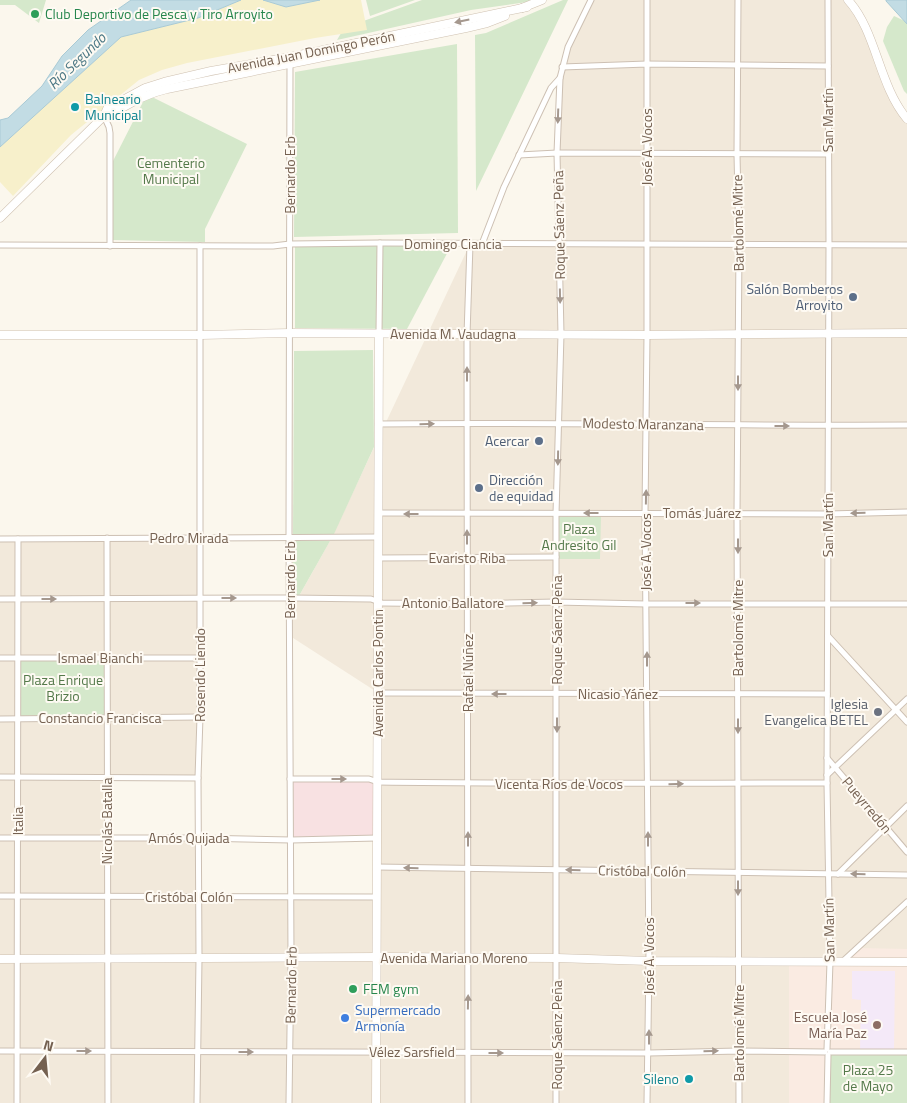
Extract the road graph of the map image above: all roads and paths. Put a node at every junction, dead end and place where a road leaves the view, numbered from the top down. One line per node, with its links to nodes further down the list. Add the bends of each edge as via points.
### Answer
1 (542, 0): 7 (main road, Avenida Juan Domingo Perón, via 487,23)
2 (590, 0): 11 (street, Roque Sáenz Peña)
3 (647, 0): 8 (street, José A. Vocos)
4 (738, 0): 9 (street, Bartolomé Mitre)
5 (828, 0): 10 (street, San Martín)
6 (848, 0): 14 (main road, via 864,25 894,101)
7 (290, 61): 13 (main road, Avenida Juan Domingo Perón, via 167,88); 21 (street, Bernardo Erb)
8 (647, 64): 9 (street); 11 (street); 16 (street, José A. Vocos)
9 (737, 65): 10 (street); 17 (street, Bartolomé Mitre)
10 (828, 66): 18 (street, San Martín)
11 (562, 67): 12 (street, Roque Sáenz Peña)
12 (560, 78): 15 (street, Roque Sáenz Peña, one-way to 15); 19 (street, via 551,88)
13 (104, 116): 20 (main road, Avenida Juan Domingo Perón); 31 (street, via 110,133)
14 (907, 118)
15 (557, 153): 16 (street); 19 (street); 26 (street, Roque Sáenz Peña)
16 (648, 154): 17 (street); 27 (street, José A. Vocos)
17 (737, 154): 18 (street); 28 (street, Bartolomé Mitre)
18 (828, 154): 29 (street, San Martín)
19 (519, 155): 24 (street)
20 (0, 218)
21 (290, 244): 22 (street, Domingo Ciancia); 32 (street, Domingo Ciancia); 33 (street, Bernardo Erb)
22 (380, 244): 23 (street, Domingo Ciancia); 35 (street, Avenida Carlos Pontin)
23 (470, 244): 24 (street, Domingo Ciancia); 41 (street, Rafael Núñez)
24 (482, 244): 26 (street, Domingo Ciancia)
25 (0, 245): 31 (street, Domingo Ciancia)
26 (559, 245): 27 (street, Domingo Ciancia); 36 (street, Roque Sáenz Peña, one-way to 36)
27 (648, 245): 28 (street, Domingo Ciancia); 42 (street, José A. Vocos)
28 (739, 245): 29 (street, Domingo Ciancia); 37 (street, Bartolomé Mitre)
29 (828, 245): 30 (street, Domingo Ciancia); 38 (street, San Martín)
30 (907, 245)
31 (110, 246): 32 (street, Domingo Ciancia)
32 (200, 246): 40 (street, Rosendo Liendo)
33 (290, 333): 35 (main road, Avenida M. Vaudagna); 40 (main road, Avenida M. Vaudagna); 61 (street, Bernardo Erb)
34 (907, 333): 38 (main road, Avenida M. Vaudagna)
35 (379, 334): 41 (main road, Avenida M. Vaudagna); 44 (main road, Avenida Carlos Pontin)
36 (560, 334): 41 (main road, Avenida M. Vaudagna); 42 (main road, Avenida M. Vaudagna); 45 (street, Roque Sáenz Peña)
37 (738, 334): 38 (main road, Avenida M. Vaudagna); 42 (main road, Avenida M. Vaudagna); 48 (street, Bartolomé Mitre, one-way to 48)
38 (828, 334): 49 (street, San Martín)
39 (0, 335): 40 (main road, Avenida M. Vaudagna)
40 (200, 335): 60 (street, Rosendo Liendo)
41 (467, 335): 43 (street, Rafael Núñez, one-way to 41)
42 (647, 335): 46 (street, José A. Vocos)
43 (467, 423): 44 (street, Modesto Maranzana, one-way to 43); 45 (street, Modesto Maranzana); 53 (street, Rafael Núñez)
44 (378, 424): 51 (main road, Avenida Carlos Pontin)
45 (558, 424): 46 (street, Modesto Maranzana); 54 (street, Roque Sáenz Peña, one-way to 54)
46 (646, 424): 48 (street, Modesto Maranzana); 52 (street, José A. Vocos, one-way to 46)
47 (907, 425): 49 (street, Modesto Maranzana)
48 (738, 426): 49 (street, Modesto Maranzana, one-way to 49); 55 (street, Bartolomé Mitre)
49 (828, 426): 56 (street, San Martín)
50 (907, 512): 56 (street, Tomás Juárez, one-way to 56)
51 (378, 513): 53 (street, Tomás Juárez, one-way to 51); 57 (main road, Avenida Carlos Pontin)
52 (646, 513): 54 (street, Tomás Juárez, one-way to 54); 55 (street, Tomás Juárez); 76 (street, José A. Vocos)
53 (467, 514): 54 (street, Tomás Juárez); 64 (street, Rafael Núñez, one-way to 53)
54 (556, 514): 65 (street, Roque Sáenz Peña)
55 (738, 514): 56 (street, Tomás Juárez); 73 (street, Bartolomé Mitre, one-way to 73)
56 (828, 514): 74 (street, San Martín)
57 (378, 537): 61 (street, Pedro Mirada); 63 (main road, Avenida Carlos Pontin)
58 (18, 538): 59 (street, Pedro Mirada); 62 (street, Pedro Mirada); 68 (street, Italia)
59 (107, 538): 60 (street, Pedro Mirada); 69 (street, Nicolás Batalla)
60 (200, 538): 61 (street, Pedro Mirada); 70 (street, Rosendo Liendo)
61 (289, 538): 66 (street, Bernardo Erb)
62 (0, 539)
63 (378, 558): 64 (street, Evaristo Riba); 71 (main road, Avenida Carlos Pontin)
64 (467, 558): 65 (street, Evaristo Riba); 75 (street, Rafael Núñez)
65 (556, 558): 72 (street, Roque Sáenz Peña)
66 (290, 598): 70 (street, Antonio Ballatore, one-way to 66); 71 (street, Antonio Ballatore, via 371,599); 103 (street, Bernardo Erb)
67 (0, 599): 68 (street, Antonio Ballatore)
68 (18, 599): 69 (street, Antonio Ballatore, one-way to 69); 80 (street, Italia)
69 (107, 599): 70 (street, Antonio Ballatore); 81 (street, Nicolás Batalla)
70 (200, 599): 82 (street, Rosendo Liendo)
71 (378, 602): 75 (street, Antonio Ballatore); 83 (main road, Avenida Carlos Pontin)
72 (556, 602): 75 (street, Antonio Ballatore, one-way to 72); 76 (street, Antonio Ballatore); 85 (street, Roque Sáenz Peña)
73 (738, 603): 74 (street, Antonio Ballatore); 76 (street, Antonio Ballatore, one-way to 73); 87 (street, Bartolomé Mitre)
74 (828, 603): 77 (street, Antonio Ballatore); 78 (street, San Martín)
75 (467, 604): 84 (street, Rafael Núñez)
76 (646, 604): 86 (street, José A. Vocos, one-way to 76)
77 (907, 604)
78 (828, 636): 88 (street, San Martín); 90 (street)
79 (0, 658): 80 (street, Ismael Bianchi)
80 (18, 658): 81 (street, Ismael Bianchi); 93 (street, Italia)
81 (107, 658): 82 (street, Ismael Bianchi); 94 (street, Nicolás Batalla)
82 (200, 658): 91 (street, Rosendo Liendo)
83 (378, 693): 84 (street, Nicasio Yáñez); 104 (main road, Avenida Carlos Pontin)
84 (468, 694): 85 (street, Nicasio Yáñez, one-way to 84); 105 (street, Rafael Núñez)
85 (557, 694): 86 (street, Nicasio Yáñez); 107 (street, Roque Sáenz Peña, one-way to 107)
86 (647, 694): 87 (street, Nicasio Yáñez); 108 (street, José A. Vocos)
87 (738, 694): 88 (street, Nicasio Yáñez); 106 (street, Bartolomé Mitre, one-way to 106)
88 (827, 694): 96 (street, San Martín)
89 (907, 699): 90 (street)
90 (895, 710): 95 (street); 97 (street)
91 (200, 717): 94 (street, Constancio Francisca); 102 (street, Rosendo Liendo)
92 (0, 719): 93 (street, Constancio Francisca)
93 (18, 719): 94 (street, Constancio Francisca); 100 (street, Italia)
94 (107, 719): 101 (street, Nicolás Batalla)
95 (907, 722)
96 (827, 758): 97 (street, Pueyrredón); 98 (street, San Martín)
97 (835, 767): 98 (street); 111 (street, Pueyrredón)
98 (827, 775): 109 (street, San Martín)
99 (0, 777): 100 (street)
100 (18, 777): 101 (street); 113 (street, Italia)
101 (107, 777): 102 (street); 114 (street, Nicolás Batalla)
102 (198, 778): 115 (street, Rosendo Liendo)
103 (290, 779): 104 (street, Vicenta Ríos de Vocos, one-way to 104, via 369,779); 117 (street, Bernardo Erb)
104 (378, 782): 105 (street, Vicenta Ríos de Vocos); 116 (main road, Avenida Carlos Pontin)
105 (468, 783): 107 (street, Vicenta Ríos de Vocos); 120 (street, Rafael Núñez, one-way to 105)
106 (738, 783): 108 (street, Vicenta Ríos de Vocos, one-way to 106); 109 (street, Vicenta Ríos de Vocos); 123 (street, Bartolomé Mitre)
107 (557, 784): 108 (street, Vicenta Ríos de Vocos); 121 (street, Roque Sáenz Peña)
108 (648, 784): 122 (street, José A. Vocos, one-way to 108)
109 (827, 784): 124 (street, San Martín)
110 (907, 806): 111 (street)
111 (885, 827): 118 (street, Pueyrredón); 125 (street)
112 (0, 838): 113 (street, Amós Quijada)
113 (18, 838): 114 (street, Amós Quijada); 128 (street, Italia)
114 (107, 838): 115 (street, Amós Quijada); 130 (street, Nicolás Batalla)
115 (198, 838): 117 (street, Amós Quijada); 129 (street, Rosendo Liendo)
116 (377, 838): 117 (street, Amós Quijada); 119 (main road, Avenida Carlos Pontin)
117 (291, 840): 131 (street, Bernardo Erb)
118 (907, 852)
119 (376, 867): 120 (street, Cristóbal Colón, one-way to 119); 132 (main road, Avenida Carlos Pontin)
120 (468, 868): 121 (street, Cristóbal Colón); 138 (street, Rafael Núñez)
121 (557, 870): 122 (street, Cristóbal Colón, one-way to 121); 139 (street, Roque Sáenz Peña)
122 (648, 871): 123 (street, Cristóbal Colón); 142 (street, José A. Vocos)
123 (738, 872): 124 (street, Cristóbal Colón); 143 (street, Bartolomé Mitre, one-way to 143)
124 (828, 874): 125 (street, Cristóbal Colón); 144 (street, San Martín)
125 (838, 874): 126 (street, Cristóbal Colón, one-way to 125)
126 (907, 875)
127 (0, 896): 128 (street, Cristóbal Colón)
128 (18, 896): 130 (street, Cristóbal Colón); 141 (street, Italia)
129 (199, 897): 130 (street, Cristóbal Colón); 131 (street, Cristóbal Colón); 137 (street, Rosendo Liendo)
130 (108, 898): 136 (street, Nicolás Batalla)
131 (291, 898): 132 (street, Cristóbal Colón); 134 (street, Bernardo Erb)
132 (377, 898): 135 (main road, Avenida Carlos Pontin)
133 (907, 902): 145 (street)
134 (291, 957): 135 (main road, Avenida Mariano Moreno); 137 (main road, Avenida Mariano Moreno); 152 (street, Bernardo Erb)
135 (377, 957): 138 (main road, Avenida Mariano Moreno); 153 (main road, Avenida Carlos Pontin)
136 (108, 958): 137 (main road, Avenida Mariano Moreno); 141 (main road, Avenida Mariano Moreno); 149 (street, Nicolás Batalla)
137 (199, 958): 151 (street, Rosendo Liendo)
138 (468, 958): 139 (main road, Avenida Mariano Moreno); 154 (street, Rafael Núñez, one-way to 138)
139 (557, 958): 142 (main road, Avenida Mariano Moreno); 157 (street, Roque Sáenz Peña)
140 (0, 959): 141 (main road, Avenida Mariano Moreno)
141 (17, 959): 148 (street, Italia)
142 (649, 961): 143 (main road, Avenida Mariano Moreno); 158 (street, José A. Vocos, one-way to 142)
143 (739, 962): 144 (main road, Avenida Mariano Moreno); 150 (street, Bartolomé Mitre)
144 (830, 962): 145 (main road, Avenida Mariano Moreno); 155 (street, San Martín)
145 (841, 962): 146 (main road, Avenida Mariano Moreno)
146 (907, 962)
147 (0, 1051): 148 (street, Vélez Sarsfield)
148 (17, 1051): 149 (street, Vélez Sarsfield, one-way to 149); 159 (street, Italia)
149 (108, 1051): 151 (street, Vélez Sarsfield); 160 (street, Nicolás Batalla)
150 (739, 1051): 155 (street, Vélez Sarsfield); 158 (street, Vélez Sarsfield, one-way to 150); 167 (street, Bartolomé Mitre)
151 (198, 1052): 152 (street, Vélez Sarsfield, one-way to 152); 161 (street, Rosendo Liendo)
152 (290, 1052): 153 (street, Vélez Sarsfield); 162 (street, Bernardo Erb)
153 (376, 1052): 154 (street, Vélez Sarsfield); 163 (main road, Avenida Carlos Pontin)
154 (468, 1052): 157 (street, Vélez Sarsfield, one-way to 157); 164 (street, Rafael Núñez)
155 (827, 1052): 156 (street, Vélez Sarsfield); 168 (street, San Martín)
156 (907, 1052)
157 (557, 1053): 158 (street, Vélez Sarsfield); 165 (street, Roque Sáenz Peña)
158 (649, 1053): 166 (street, José A. Vocos)
159 (17, 1103)
160 (108, 1103)
161 (197, 1103)
162 (289, 1103)
163 (376, 1103)
164 (468, 1103)
165 (556, 1103)
166 (647, 1103)
167 (739, 1103)
168 (827, 1103)

